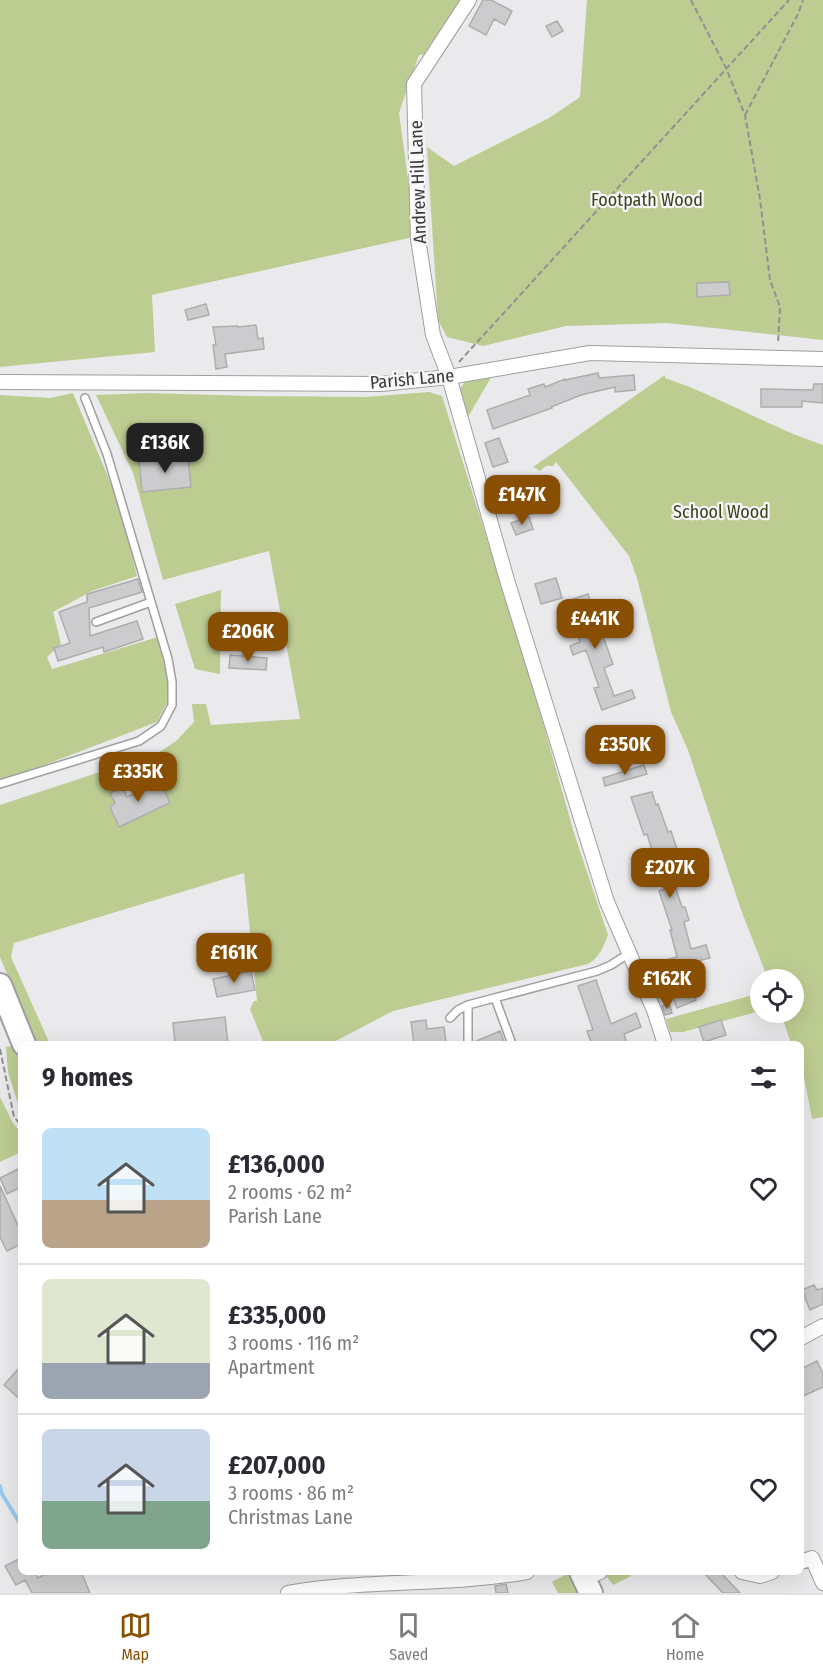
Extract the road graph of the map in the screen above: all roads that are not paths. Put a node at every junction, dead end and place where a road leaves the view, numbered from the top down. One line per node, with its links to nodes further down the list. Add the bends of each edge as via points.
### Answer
1 (469, 0): 3 (street, Andrew Hill Lane, via 414,84 418,238 434,335)
2 (823, 359): 3 (street, Parish Lane, via 590,353)
3 (455, 376): 4 (street, Parish Lane, via 381,384); 9 (street, Andrew Hill Lane, via 507,580 607,902)
4 (0, 382)
5 (85, 398): 6 (lane, via 107,454)
6 (151, 602): 7 (lane); 8 (lane, via 172,682 172,705 161,726 139,741)
7 (96, 622)
8 (0, 784)
9 (628, 954): 11 (lane, via 597,971); 17 (street, Andrew Hill Lane)
10 (0, 985): 14 (main road)
11 (495, 998): 12 (lane); 16 (lane)
12 (468, 1005): 13 (lane); 15 (lane)
13 (450, 1018)
14 (23, 1041)
15 (468, 1041)
16 (511, 1041)
17 (664, 1041)
18 (823, 1326): 19 (street)
19 (804, 1336)
20 (808, 1556): 22 (street)
21 (505, 1575): 23 (street)
22 (823, 1583)
23 (288, 1593)

